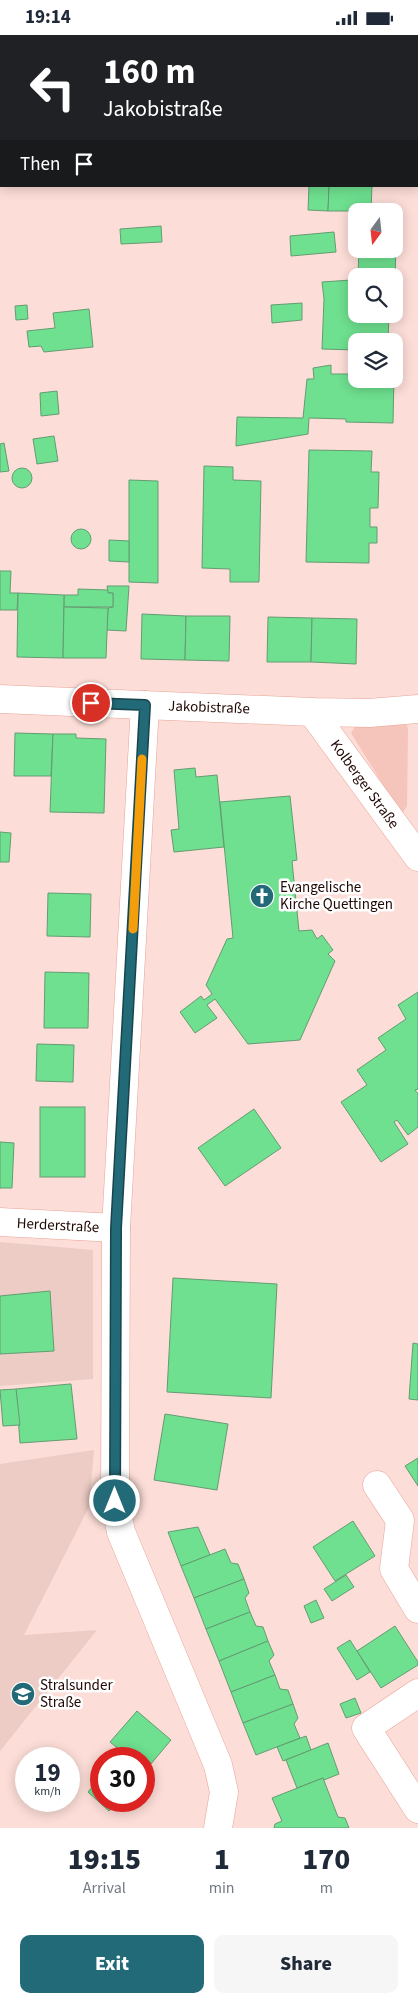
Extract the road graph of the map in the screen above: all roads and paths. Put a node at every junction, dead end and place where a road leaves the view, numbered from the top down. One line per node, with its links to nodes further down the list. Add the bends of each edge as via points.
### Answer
1 (0, 699): 2 (street, Jakobistraße)
2 (145, 705): 4 (street, Jakobistraße); 7 (street)
3 (418, 709): 4 (street, Jakobistraße, via 369,713)
4 (312, 712): 5 (street, Kolberger Straße)
5 (418, 857)
6 (0, 1222): 7 (street, Herderstraße)
7 (116, 1228): 12 (street, via 115,1501 121,1532 218,1765 224,1792)
8 (377, 1485): 9 (street, via 400,1520 394,1569)
9 (418, 1609)
10 (418, 1693): 11 (street, via 366,1728)
11 (418, 1809)
12 (218, 1828)

